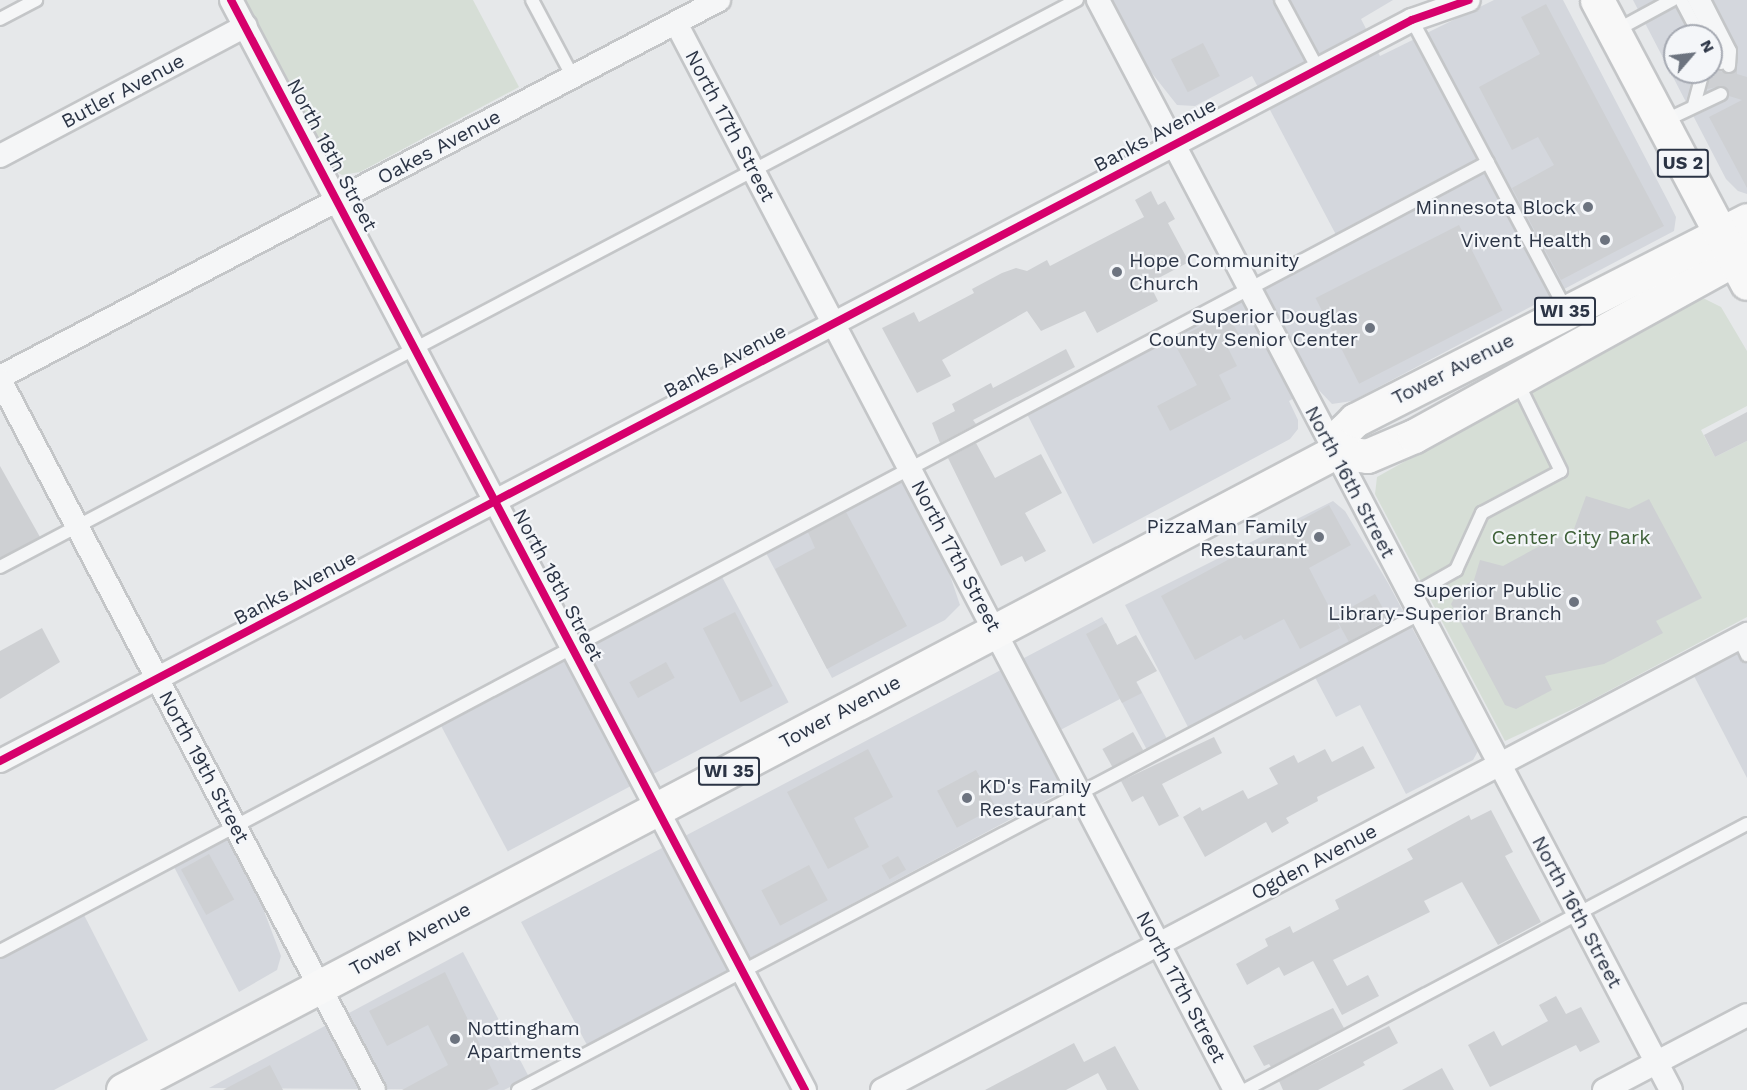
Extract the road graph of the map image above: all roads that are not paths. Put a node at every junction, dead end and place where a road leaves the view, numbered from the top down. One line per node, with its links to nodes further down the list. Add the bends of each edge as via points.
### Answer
1 (36, 0): 15 (lane)
2 (231, 0): 19 (street, North 18th Street)
3 (532, 0): 22 (lane)
4 (719, 0): 17 (street, Oakes Avenue)
5 (1077, 0): 30 (lane)
6 (1098, 0): 27 (street, North 16th Street)
7 (1281, 0): 21 (lane)
8 (1430, 0): 16 (street, Banks Avenue)
9 (1469, 0): 16 (street, Banks Avenue)
10 (1597, 0): 20 (main road, US 2)
11 (1672, 0): 20 (lane)
12 (1681, 0): 18 (lane)
13 (1694, 0): 14 (lane, via 1725,64 1730,51)
14 (1704, 0)
15 (0, 20)
16 (1412, 20): 21 (street, Banks Avenue); 29 (lane)
17 (676, 23): 22 (street, Oakes Avenue); 30 (street, North 17th Street)
18 (1694, 24)
19 (246, 26): 28 (street, Butler Avenue); 31 (street, North 18th Street)
20 (1614, 32): 26 (main road, US 2)
21 (1318, 69): 27 (street, Banks Avenue)
22 (573, 77): 31 (street, Oakes Avenue)
23 (1702, 84): 25 (lane)
24 (1717, 92): 25 (lane)
25 (1699, 104): 26 (lane)
26 (1662, 122): 32 (main road, US 2)
27 (1173, 144): 33 (street, North 16th Street); 35 (street, Banks Avenue)
28 (0, 156)
29 (1488, 162): 33 (lane); 34 (lane)
30 (754, 171): 35 (street, North 17th Street); 36 (lane)
31 (337, 200): 36 (street, North 18th Street); 37 (street, Oakes Avenue)
32 (1739, 249): 34 (main road, Tower Avenue / WI 35); 38 (main road, Tower Avenue / WI 35)
33 (1249, 291): 39 (street, North 16th Street); 40 (lane)
34 (1566, 310): 39 (main road, Tower Avenue / WI 35, via 1355,420 1344,431)
35 (834, 323): 40 (street, North 17th Street); 41 (street, Banks Avenue)
36 (416, 349): 41 (street, North 18th Street); 42 (lane)
37 (0, 378): 42 (street, North 19th Street)
38 (1515, 378): 39 (main road, Tower Avenue / WI 35, via 1383,451 1356,457); 44 (lane, via 1561,471 1482,513 1456,570)
39 (1335, 452): 44 (street, North 16th Street); 45 (main road, Tower Avenue / WI 35)
40 (910, 470): 45 (street, North 17th Street); 47 (lane)
41 (496, 501): 47 (street, North 18th Street); 48 (street, Banks Avenue)
42 (77, 526): 43 (lane); 48 (street, North 19th Street)
43 (0, 567)
44 (1416, 604): 50 (street, North 16th Street); 51 (lane)
45 (995, 630): 51 (street, North 17th Street); 52 (main road, Tower Avenue / WI 35)
46 (1744, 643): 50 (street, Ogden Avenue)
47 (573, 646): 52 (street, North 18th Street); 54 (lane)
48 (157, 678): 49 (street, Banks Avenue); 54 (street, North 19th Street)
49 (0, 760)
50 (1499, 765): 55 (street, North 16th Street); 56 (street, Ogden Avenue)
51 (1080, 793): 56 (street, North 17th Street); 58 (lane)
52 (657, 808): 58 (street, North 18th Street); 59 (main road, Tower Avenue / WI 35)
53 (1747, 824): 55 (lane)
54 (235, 826): 57 (lane); 59 (street, North 19th Street)
55 (1577, 912): 61 (street, North 16th Street); 68 (lane)
56 (1159, 943): 66 (street, Ogden Avenue); 67 (street, North 17th Street)
57 (0, 951)
58 (742, 970): 64 (lane); 65 (street, North 18th Street)
59 (320, 987): 62 (main road, Tower Avenue / WI 35); 63 (street, North 19th Street)
60 (1747, 1015): 61 (street)
61 (1656, 1062): 69 (street); 70 (street, North 16th Street)
62 (123, 1090)
63 (374, 1090)
64 (518, 1090)
65 (805, 1090)
66 (882, 1090)
67 (1235, 1090)
68 (1245, 1090)
69 (1604, 1090)
70 (1671, 1090)

